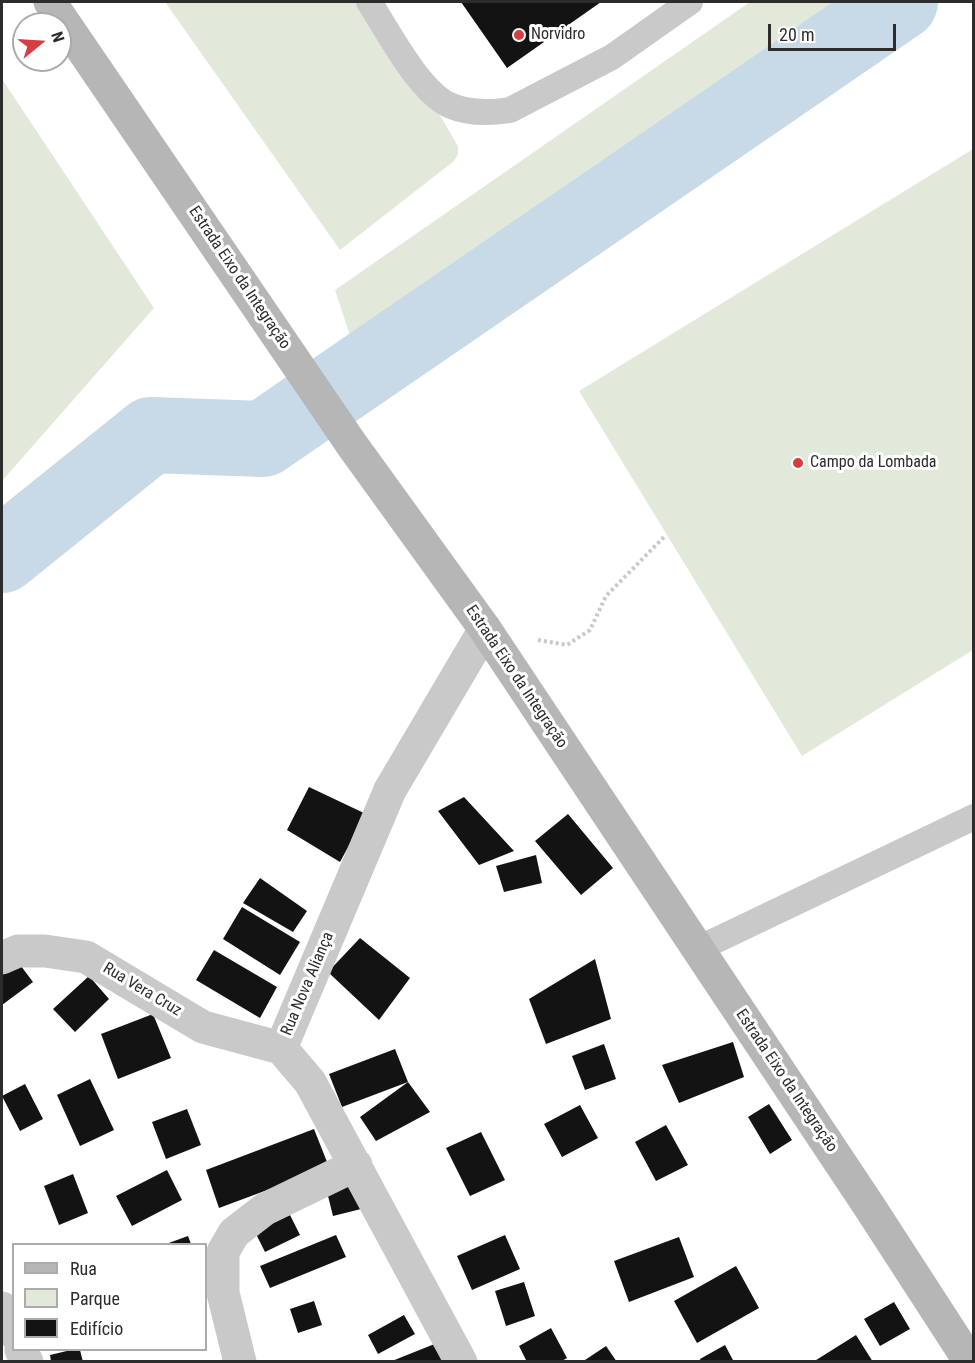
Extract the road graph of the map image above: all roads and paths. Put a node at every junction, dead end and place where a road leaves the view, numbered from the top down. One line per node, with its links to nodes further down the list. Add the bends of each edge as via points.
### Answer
1 (50, 2): 5 (main road, Estrada Eixo da Integração, via 352,445)
2 (369, 2): 3 (lane, via 417,76 435,95 450,105 481,112 510,110 612,57)
3 (690, 2)
4 (666, 535): 5 (path, via 606,596 590,630 567,645)
5 (485, 629): 7 (main road, Estrada Eixo da Integração); 9 (street, Rua Nova Aliança, via 390,790)
6 (974, 817): 7 (lane)
7 (698, 949): 15 (main road, Estrada Eixo da Integração)
8 (2, 958): 9 (street, Rua Vera Cruz, via 18,951 86,957 203,1027)
9 (280, 1048): 10 (street, Rua Nova Aliança, via 310,1082)
10 (356, 1165): 13 (street, via 265,1209 234,1233 223,1252 223,1293); 14 (street, Rua Nova Aliança)
11 (2, 1308): 12 (street)
12 (12, 1330)
13 (240, 1362)
14 (462, 1362)
15 (970, 1362)

